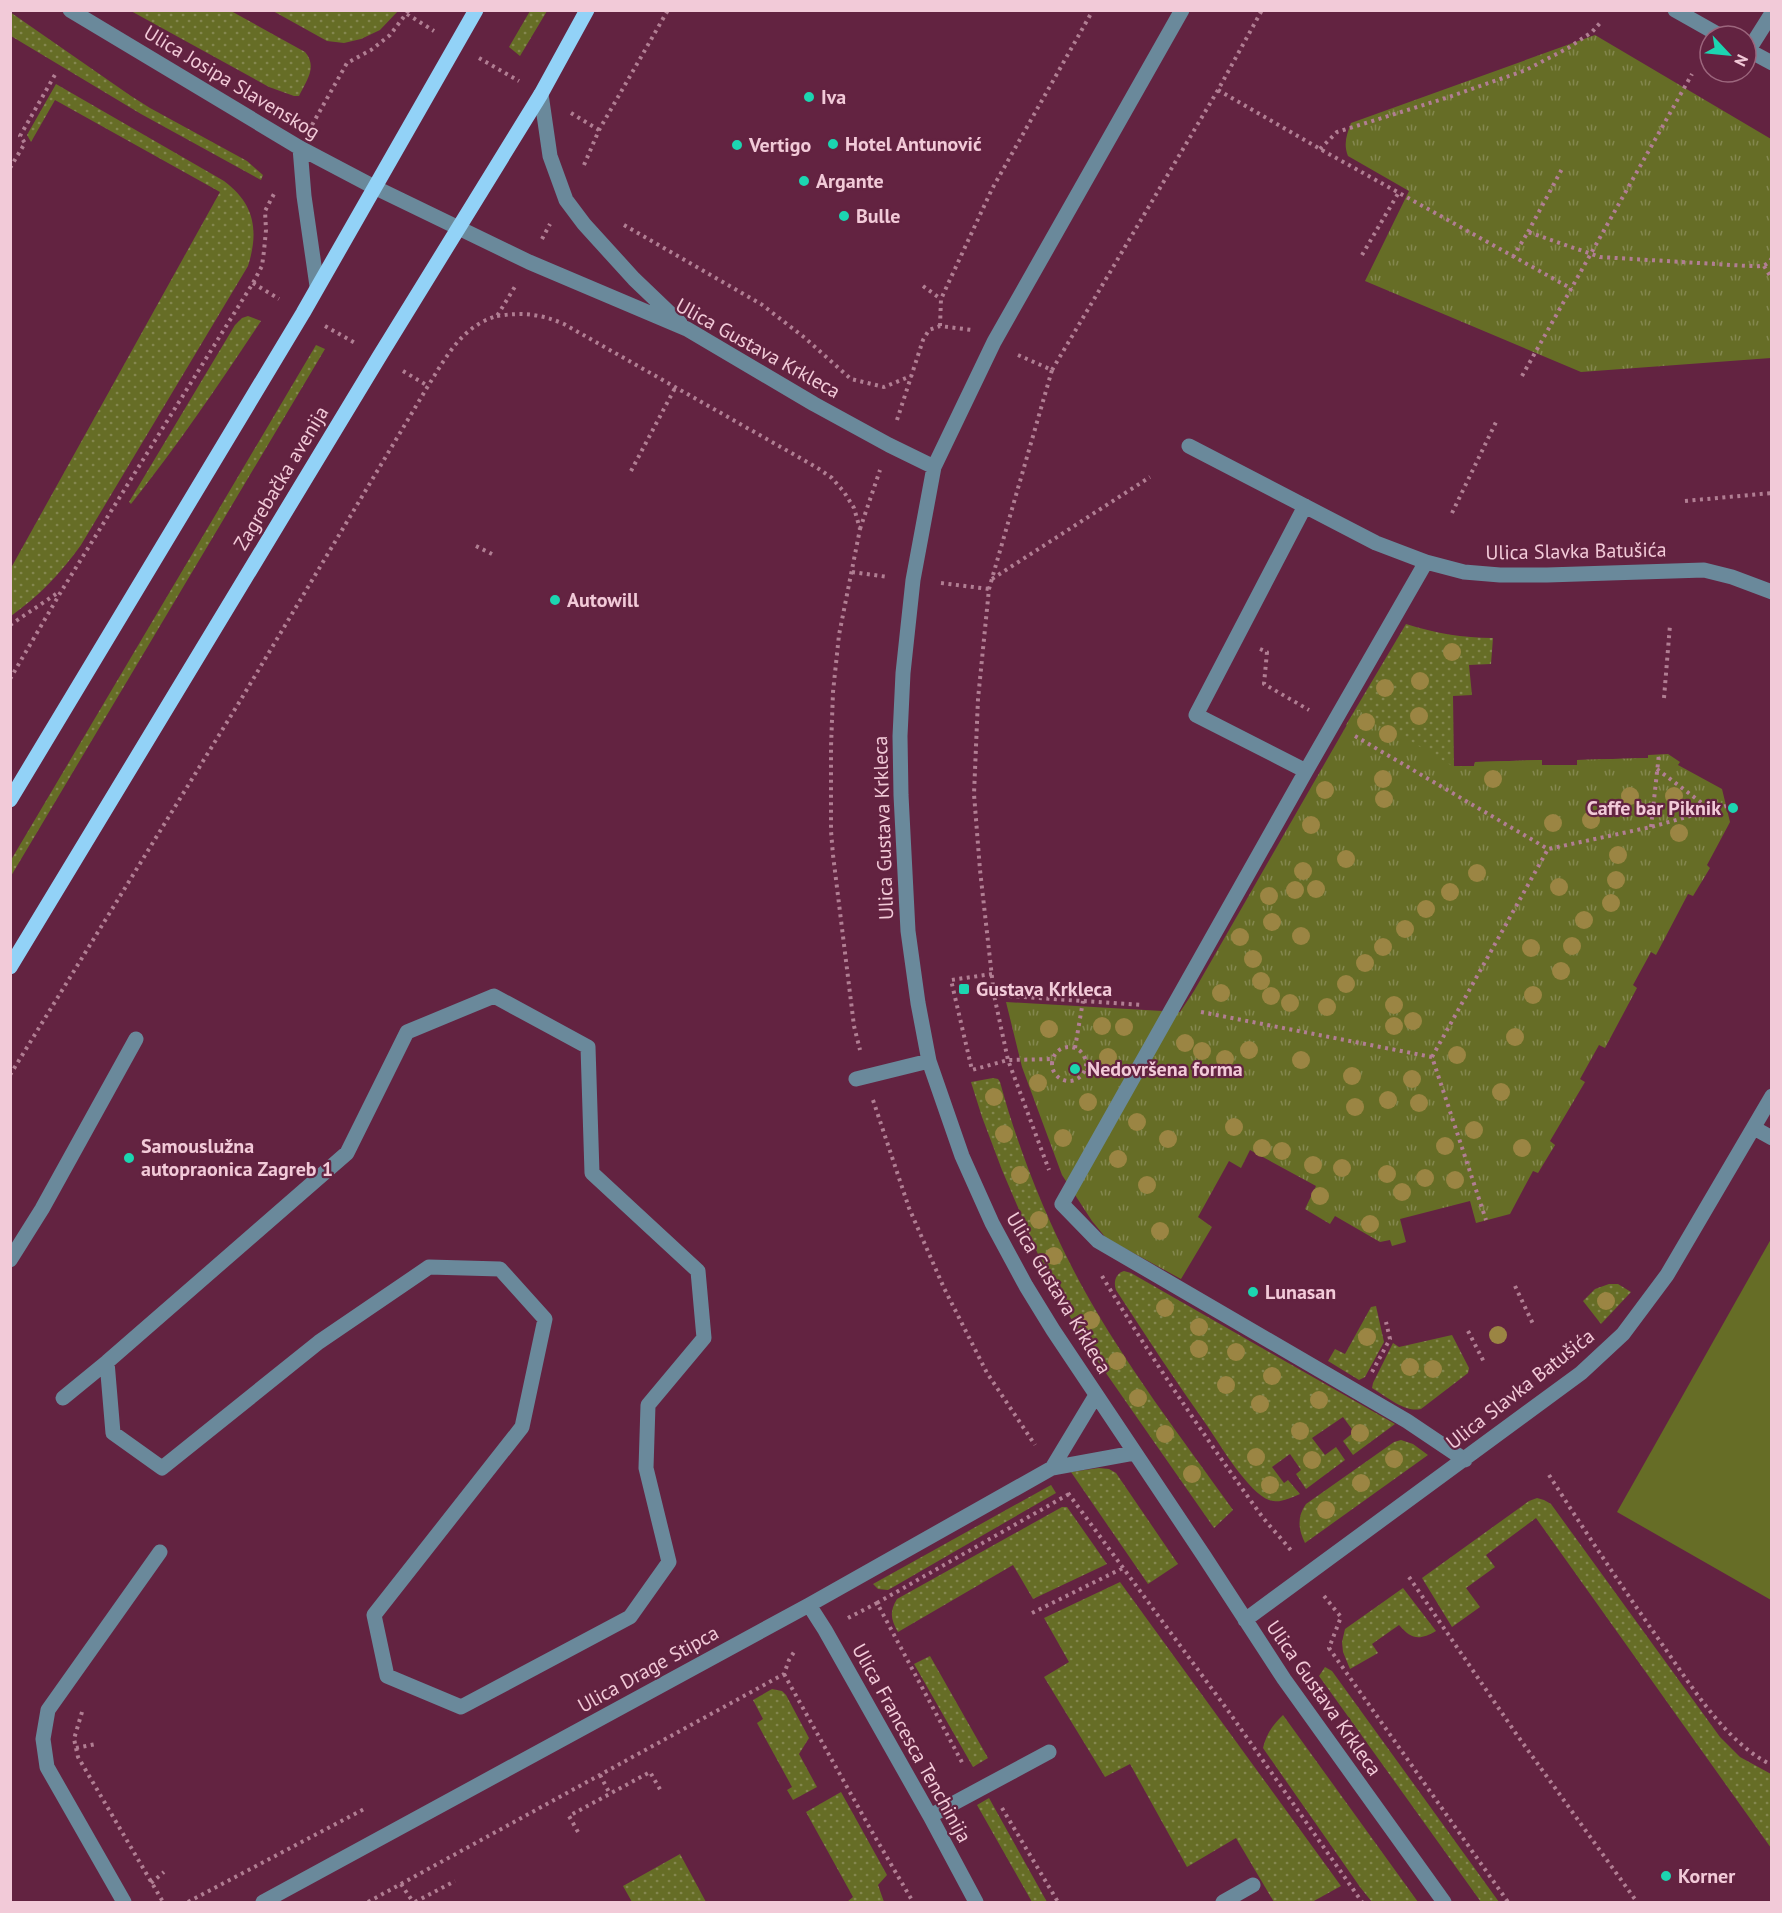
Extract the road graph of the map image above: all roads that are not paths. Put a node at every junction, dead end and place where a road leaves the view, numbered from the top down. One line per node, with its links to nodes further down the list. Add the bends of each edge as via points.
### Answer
1 (70, 10): 12 (street, Ulica Josipa Slavenskog)
2 (476, 10): 13 (main road)
3 (587, 10): 11 (main road, Zagrebačka avenija)
4 (1182, 10): 18 (street, Ulica Gustava Krkleca, via 994,342)
5 (1675, 10): 7 (street)
6 (1772, 13): 8 (street)
7 (1700, 24)
8 (1758, 34)
9 (1758, 56): 10 (street)
10 (1772, 63)
11 (541, 94): 14 (main road, Zagrebačka avenija); 16 (street, via 550,156 566,200 634,279)
12 (300, 148): 13 (street, Ulica Josipa Slavenskog); 15 (street)
13 (374, 187): 14 (street, Ulica Josipa Slavenskog); 15 (main road)
14 (459, 227): 16 (street, Ulica Gustava Krkleca, via 529,262); 24 (main road, Zagrebačka avenija)
15 (317, 286): 23 (main road)
16 (687, 329): 18 (street, Ulica Gustava Krkleca, via 823,409)
17 (1189, 446): 19 (street, Ulica Slavka Batušića)
18 (934, 467): 26 (street, Ulica Gustava Krkleca, via 913,580 900,736 908,931)
19 (1305, 506): 20 (street, Ulica Slavka Batušića, via 1376,543); 22 (street, via 1196,715)
20 (1426, 562): 21 (street, Ulica Slavka Batušića, via 1464,572 1500,575 1704,570); 22 (street)
21 (1772, 592)
22 (1306, 771): 36 (street, via 1062,1204 1098,1241 1407,1421)
23 (10, 800)
24 (10, 967)
25 (136, 1039): 31 (street)
26 (929, 1061): 27 (street); 33 (street, Ulica Gustava Krkleca, via 962,1156 992,1223 1026,1286)
27 (856, 1079)
28 (1772, 1096): 29 (street, Ulica Slavka Batušića)
29 (1754, 1128): 30 (street); 36 (street, Ulica Slavka Batušića, via 1667,1275 1623,1334 1581,1373)
30 (1772, 1138)
31 (10, 1260)
32 (108, 1362): 32 (street, via 347,1153 407,1032 494,996 588,1047 592,1173 698,1271 704,1338 648,1405 646,1468 669,1562 630,1617 461,1707 387,1676 374,1615 522,1427 545,1319 500,1269 429,1267 319,1342 162,1468 113,1433); 34 (street)
33 (1096, 1395): 35 (street, Ulica Gustava Krkleca); 37 (street, Ulica Drage Stipca)
34 (63, 1398)
35 (1134, 1453): 37 (street, Ulica Drage Stipca); 40 (street, Ulica Gustava Krkleca)
36 (1465, 1460): 40 (street, Ulica Slavka Batušića)
37 (1052, 1468): 39 (street, Ulica Drage Stipca)
38 (160, 1551): 44 (street, via 48,1710 43,1738 47,1767)
39 (809, 1605): 42 (street, Ulica Francesca Tenchinija); 45 (street, Ulica Drage Stipca)
40 (1245, 1620): 48 (street, Ulica Gustava Krkleca)
41 (1049, 1752): 42 (street)
42 (930, 1816): 46 (street, Ulica Francesca Tenchinija)
43 (1253, 1885): 47 (street)
44 (124, 1902)
45 (263, 1902)
46 (976, 1902)
47 (1223, 1902)
48 (1444, 1902)

